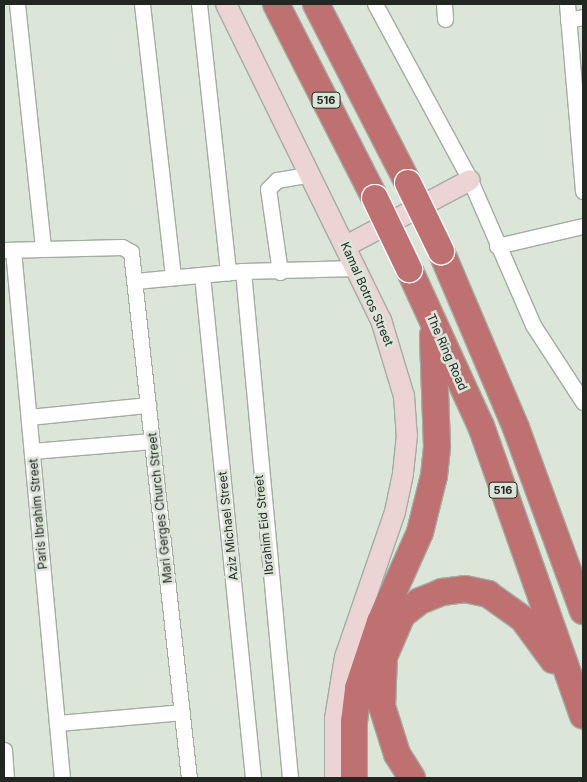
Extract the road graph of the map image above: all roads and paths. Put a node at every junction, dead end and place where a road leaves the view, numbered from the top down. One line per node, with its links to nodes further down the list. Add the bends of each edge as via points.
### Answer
1 (17, 4): 20 (street)
2 (142, 4): 26 (street)
3 (199, 4): 23 (street, Ibrahim Eid Street)
4 (226, 4): 14 (street, Kamal Botros Street)
5 (276, 4): 28 (highway, The Ring Road / 516, bridge)
6 (316, 4): 34 (highway, 516, bridge, via 441,250 516,428)
7 (375, 4): 15 (street)
8 (444, 4): 11 (street)
9 (566, 4): 12 (street)
10 (583, 17): 12 (street)
11 (445, 19)
12 (568, 20): 13 (street)
13 (582, 152): 16 (street)
14 (310, 174): 18 (street, Kamal Botros Street); 24 (street, via 271,183 268,195)
15 (470, 180): 18 (street); 19 (street)
16 (583, 191)
17 (583, 226): 19 (street)
18 (346, 246): 22 (street, Kamal Botros Street)
19 (497, 246): 29 (street, via 533,325)
20 (43, 249): 21 (street); 27 (street, Mari Gerges Church Street, via 119,246 131,252)
21 (8, 250): 31 (street, Paris Ibrahim Street)
22 (356, 268): 24 (street); 45 (street, Kamal Botros Street, via 381,320 394,358 404,396 407,435 395,512 344,656 335,719)
23 (235, 272): 24 (street); 25 (street); 44 (street, Ibrahim Eid Street)
24 (280, 272)
25 (202, 275): 26 (street); 43 (street, Aziz Michael Street)
26 (173, 277): 27 (street)
27 (134, 281): 30 (street, Mari Gerges Church Street)
28 (433, 319): 36 (highway, The Ring Road / 516, via 480,426); 46 (highway, via 437,446 434,476 420,532 380,622 358,688)
29 (583, 402)
30 (148, 405): 31 (street); 32 (street, Mari Gerges Church Street)
31 (29, 417): 33 (street, Paris Ibrahim Street)
32 (152, 441): 33 (street); 35 (street, Mari Gerges Church Street)
33 (32, 451): 37 (street, Paris Ibrahim Street)
34 (583, 611)
35 (182, 712): 37 (street); 42 (street, Mari Gerges Church Street)
36 (583, 716)
37 (56, 723): 41 (street, Paris Ibrahim Street)
38 (583, 728): 47 (highway, via 549,653 523,619 488,594 465,590 442,592 420,601 402,615 384,657 382,706 388,730)
39 (4, 750): 40 (street)
40 (6, 778)
41 (62, 778)
42 (189, 778)
43 (253, 778)
44 (290, 778)
45 (335, 778)
46 (354, 778)
47 (412, 778)

